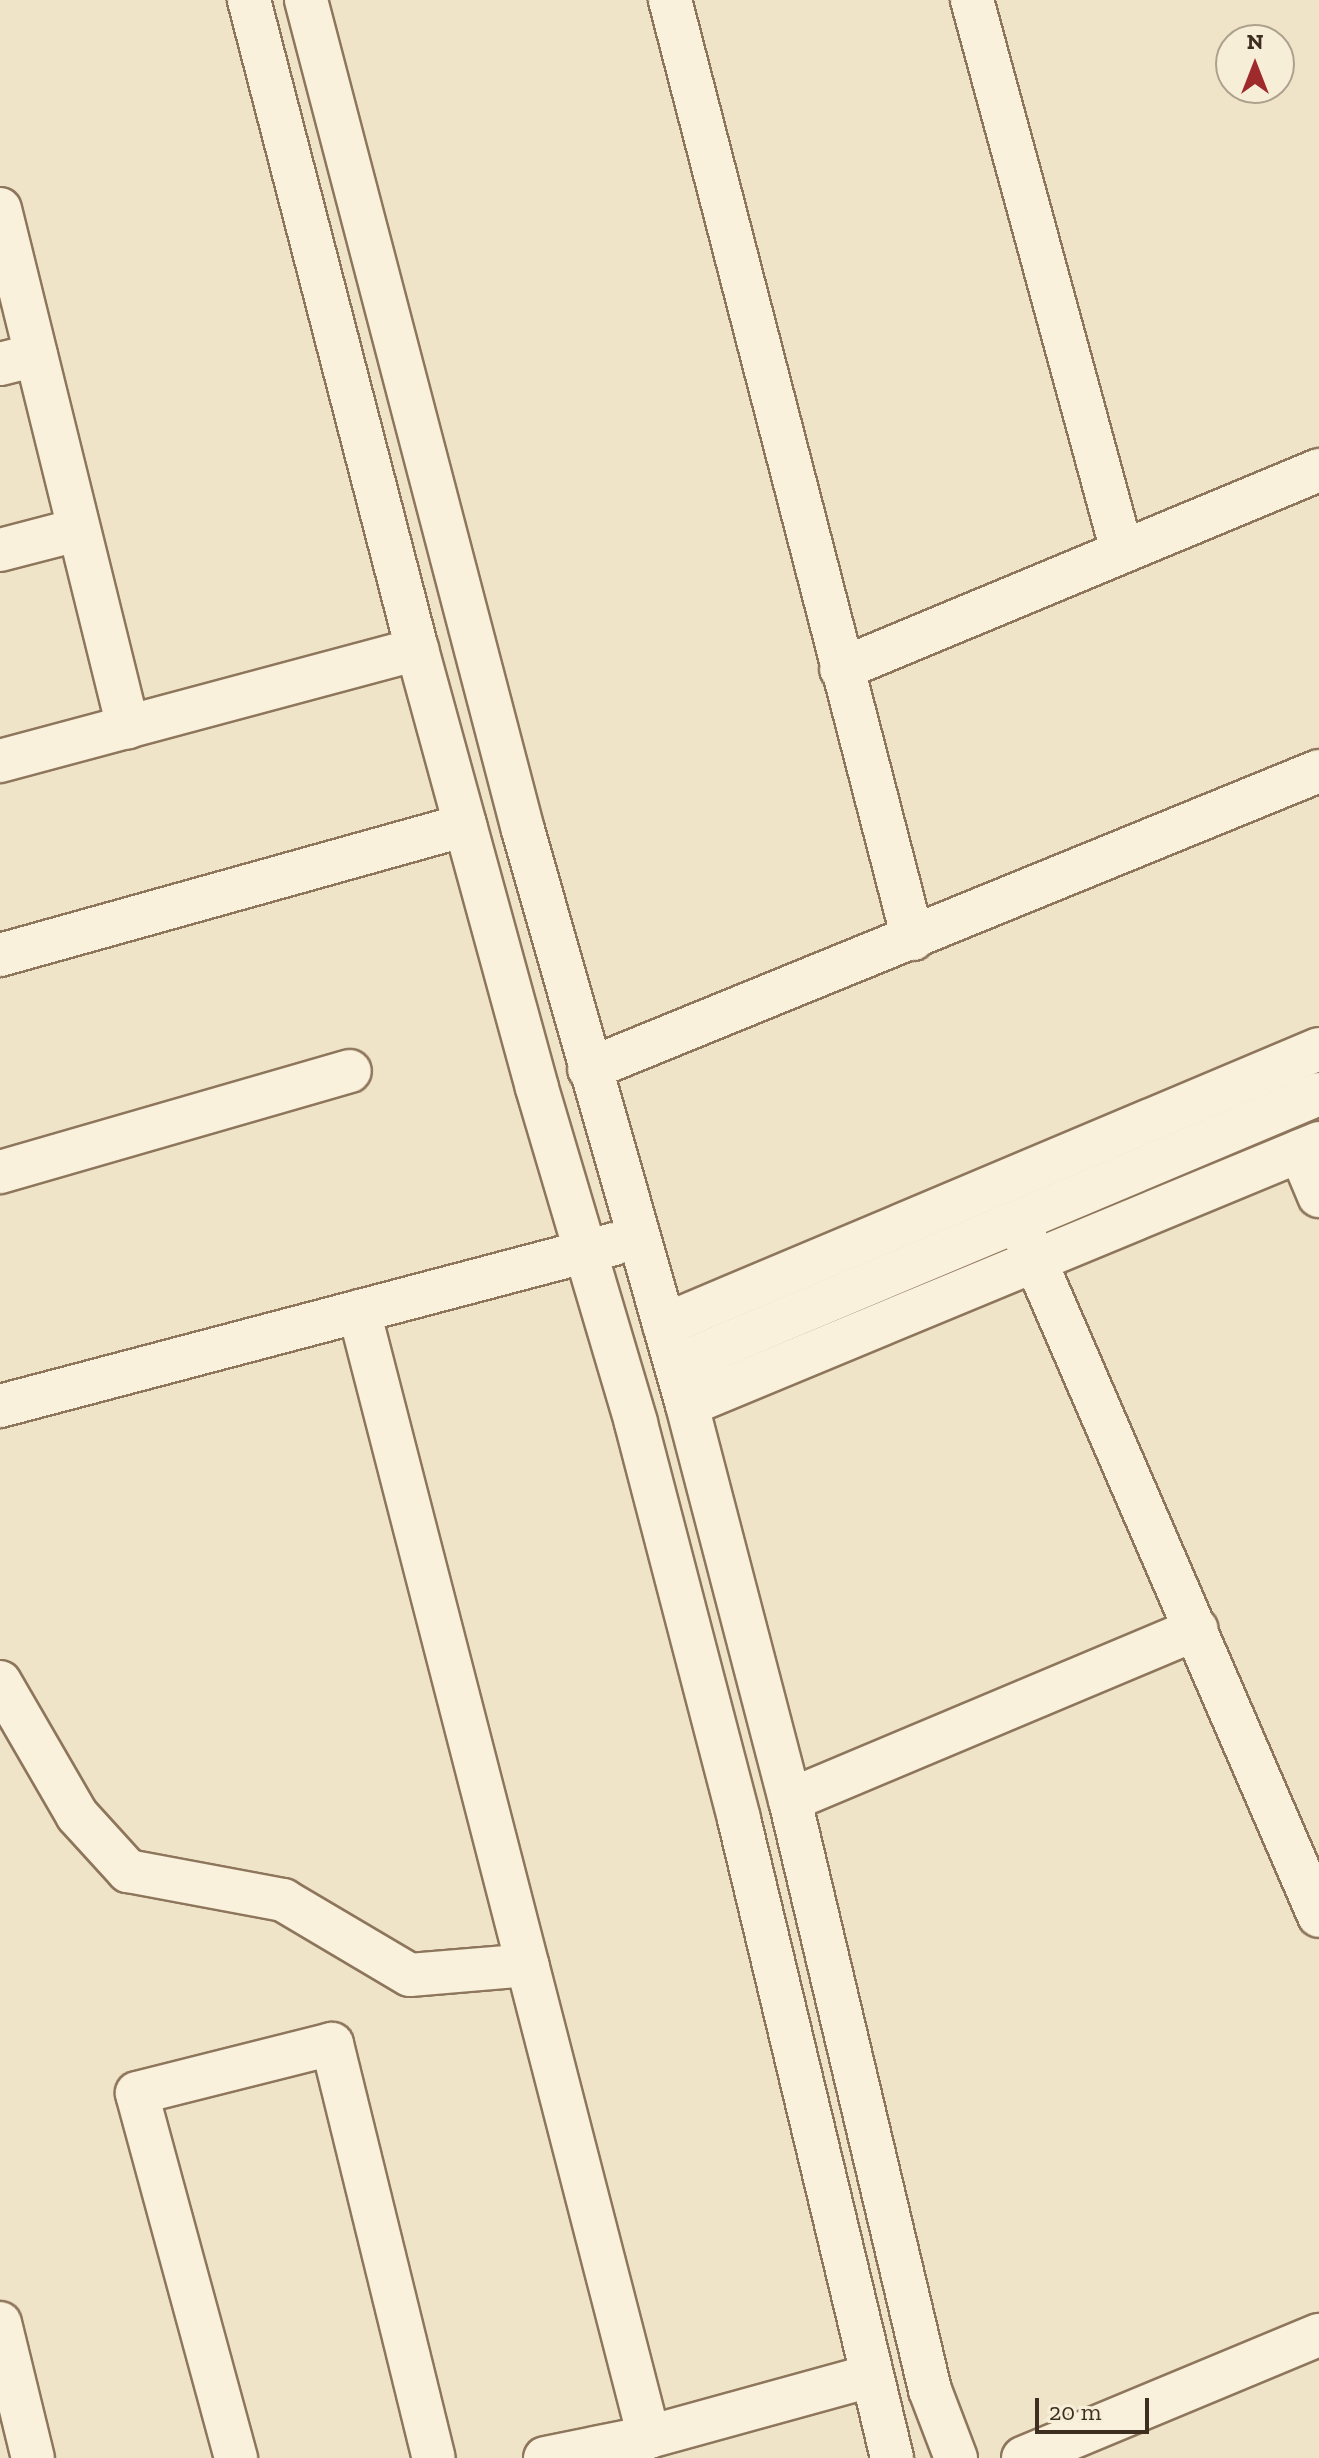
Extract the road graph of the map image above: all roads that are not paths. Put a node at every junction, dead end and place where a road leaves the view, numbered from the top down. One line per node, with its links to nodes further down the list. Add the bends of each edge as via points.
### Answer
1 (249, 0): 11 (street)
2 (306, 0): 20 (street)
3 (670, 0): 12 (street)
4 (972, 0): 10 (street)
5 (0, 209): 6 (street)
6 (18, 359): 8 (street)
7 (1319, 470): 10 (street)
8 (77, 530): 9 (street); 13 (street)
9 (0, 550)
10 (1122, 551): 12 (street)
11 (417, 649): 13 (street); 16 (street)
12 (841, 669): 17 (street)
13 (128, 727): 14 (street)
14 (0, 761)
15 (1319, 771): 17 (street)
16 (465, 825): 18 (street); 28 (street)
17 (913, 939): 20 (street)
18 (0, 955)
19 (1319, 1049): 30 (street)
20 (589, 1069): 26 (street)
21 (350, 1071): 24 (street)
22 (1319, 1094): 27 (street)
23 (1310, 1147): 25 (street); 27 (street)
24 (0, 1172)
25 (1319, 1196)
26 (642, 1235): 28 (street); 30 (street)
27 (1027, 1240): 31 (street); 32 (street); 34 (street)
28 (588, 1253): 29 (street); 41 (street, via 739,1819)
29 (359, 1311): 33 (street); 38 (street)
30 (664, 1325): 31 (street)
31 (676, 1365): 32 (street)
32 (687, 1405): 36 (street)
33 (0, 1406)
34 (1197, 1629): 36 (street); 37 (street)
35 (0, 1682): 38 (street, via 77,1815 128,1871 283,1900 410,1975)
36 (790, 1800): 48 (street, via 930,2390)
37 (1317, 1903)
38 (528, 1965): 42 (street)
39 (0, 2323): 43 (street)
40 (1319, 2335): 49 (street)
41 (871, 2376): 42 (street); 47 (street)
42 (649, 2437): 46 (street)
43 (33, 2458)
44 (236, 2458): 45 (street, via 137,2093 332,2044)
45 (434, 2458)
46 (545, 2458)
47 (892, 2458)
48 (956, 2458)
49 (1023, 2458)

